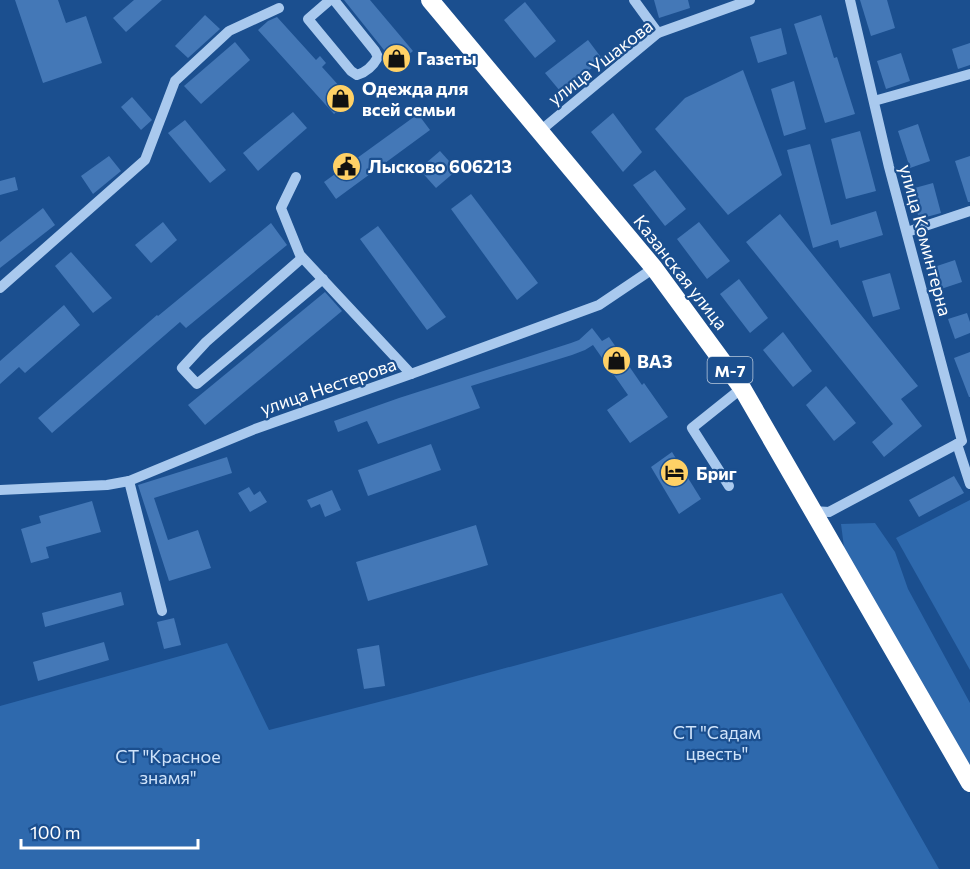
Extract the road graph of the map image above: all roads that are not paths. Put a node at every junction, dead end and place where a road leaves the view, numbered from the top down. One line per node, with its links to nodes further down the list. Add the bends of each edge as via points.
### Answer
1 (332, 0): 1 (street, via 308,19 351,71 357,75 364,73 378,57)
2 (430, 0): 10 (highway, Казанская улица / М-7)
3 (634, 0): 7 (street)
4 (750, 0): 7 (street, улица Ушакова)
5 (850, 0): 9 (street, улица Коминтерна)
6 (279, 8): 17 (street, via 229,31 175,81 145,160)
7 (658, 33): 10 (street, улица Ушакова)
8 (970, 74): 9 (street)
9 (874, 101): 13 (street, улица Коминтерна)
10 (540, 131): 15 (highway, Казанская улица / М-7)
11 (296, 177): 14 (street, via 281,208)
12 (970, 211): 13 (street)
13 (907, 232): 20 (street, улица Коминтерна)
14 (302, 258): 16 (street); 16 (street, via 182,368 197,384)
15 (654, 268): 18 (street, улица Нестерова, via 599,305); 19 (highway, Казанская улица / М-7)
16 (322, 279): 18 (street)
17 (0, 288)
18 (411, 374): 21 (street, улица Нестерова, via 255,429)
19 (742, 388): 23 (street, via 692,428); 25 (highway, Казанская улица / М-7)
20 (963, 441): 22 (street, улица Коминтерна); 25 (street, via 829,512)
21 (129, 481): 24 (street, улица Нестерова); 26 (street)
22 (970, 484)
23 (729, 486)
24 (0, 490)
25 (813, 511): 27 (highway, Казанская улица / М-7)
26 (162, 611)
27 (970, 783)

